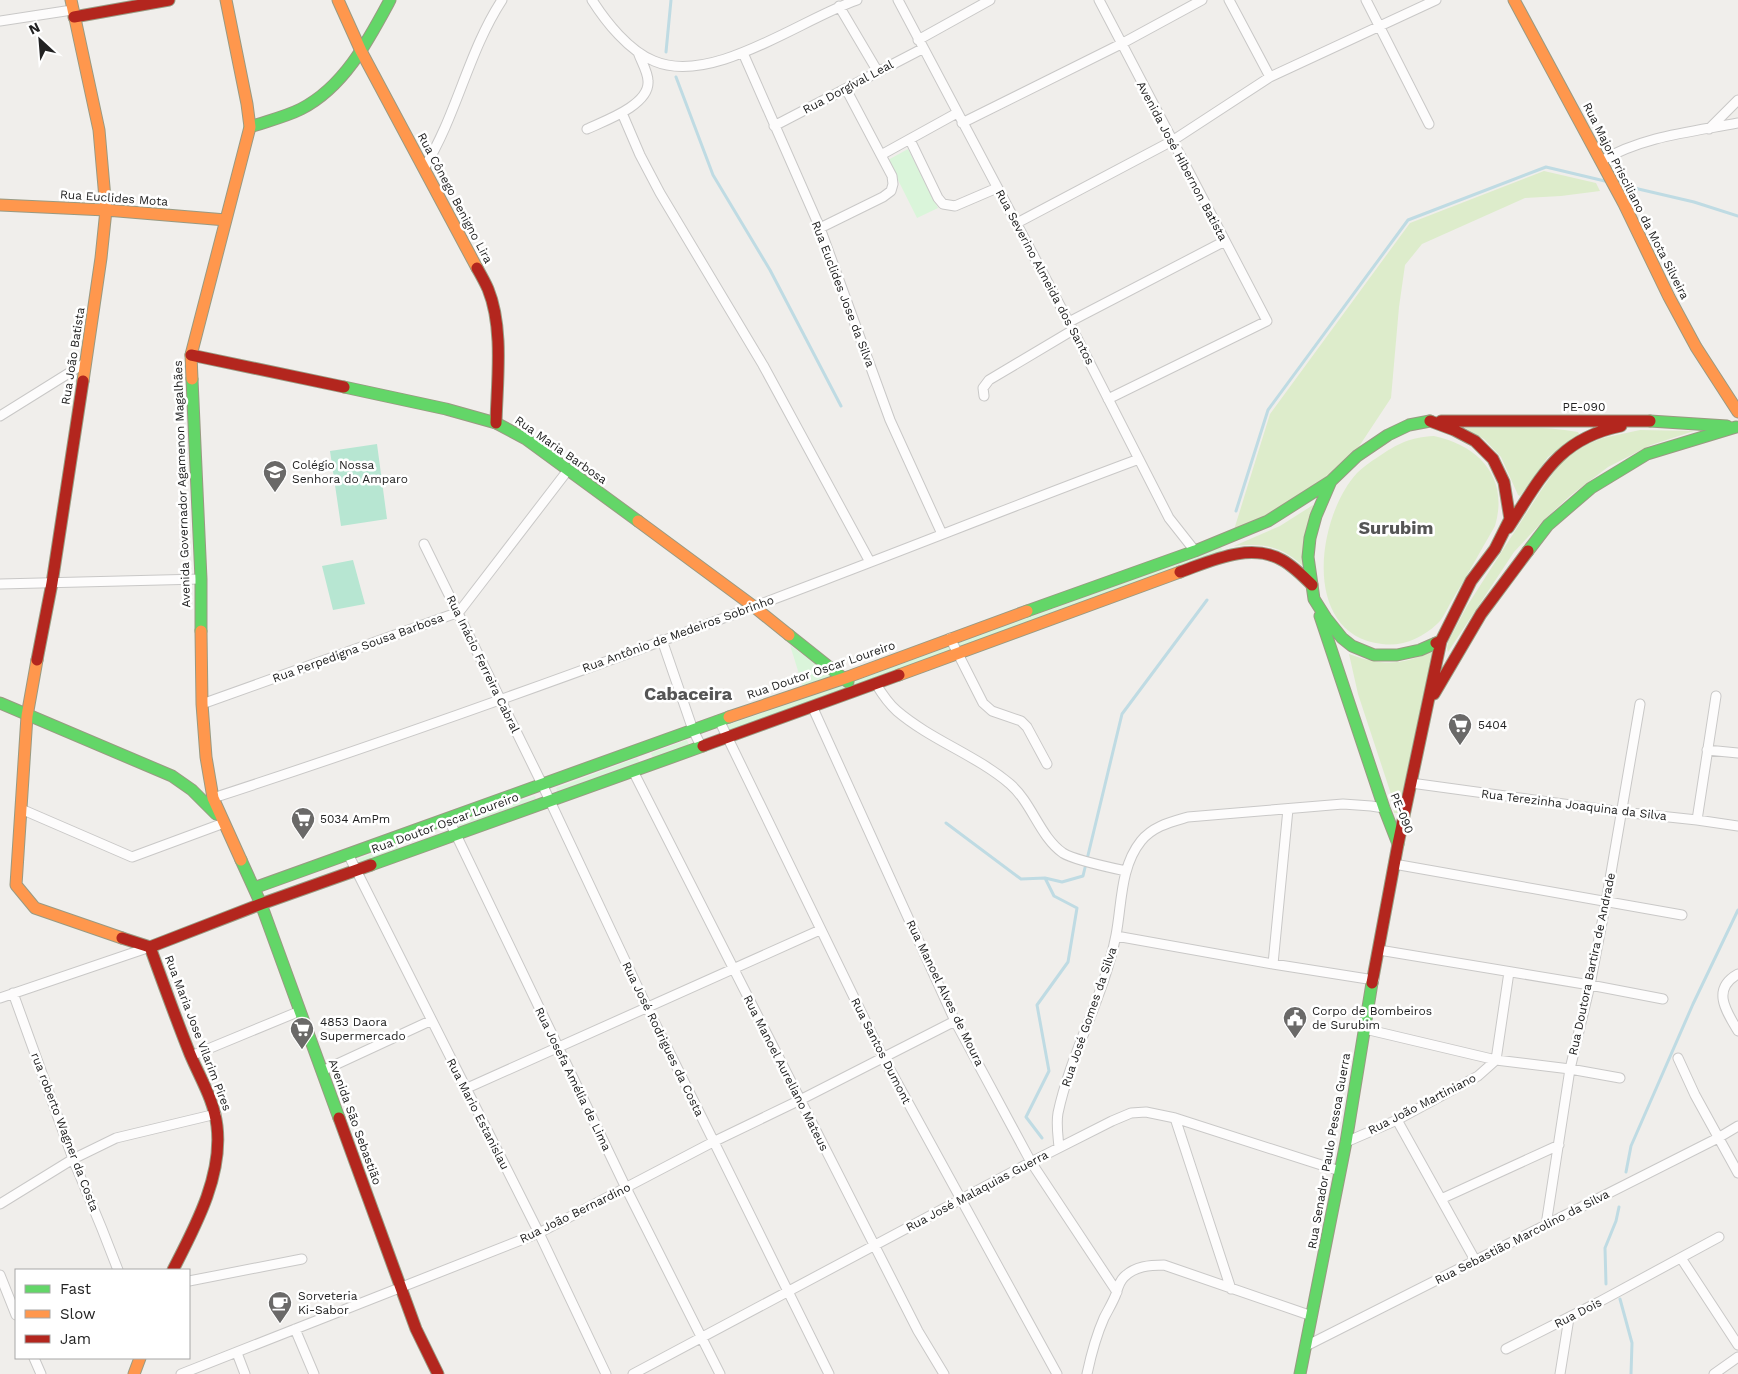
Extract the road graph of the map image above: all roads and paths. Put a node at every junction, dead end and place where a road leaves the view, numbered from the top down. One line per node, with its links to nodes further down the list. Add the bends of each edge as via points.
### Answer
1 (169, 0): 17 (main road)
2 (226, 0): 36 (main road, Avenida Governador Agamenon Magalhães)
3 (338, 0): 23 (main road, Rua Cônego Benigno Lira)
4 (390, 0): 23 (main road)
5 (502, 0): 43 (street, via 486,27 446,128)
6 (592, 0): 24 (street, via 604,18)
7 (857, 0): 16 (street)
8 (898, 0): 20 (street, Rua Severino Almeida dos Santos)
9 (990, 0): 20 (street)
10 (1099, 0): 21 (street, Avenida José Hibernon Batista)
11 (1202, 0): 21 (street)
12 (1229, 0): 27 (street)
13 (1366, 0): 19 (street)
14 (1436, 0): 19 (street)
15 (1514, 0): 42 (main road, Rua Major Prisciliano da Mota Silveira)
16 (839, 6): 25 (street); 26 (street)
17 (72, 9): 18 (street); 46 (main road, Rua João Batista, via 99,130)
18 (0, 21)
19 (1380, 27): 27 (street); 34 (street)
20 (918, 40): 22 (street, Rua Severino Almeida dos Santos)
21 (1120, 44): 32 (street); 40 (street, Avenida José Hibernon Batista)
22 (922, 48): 26 (street, Rua Dorgival Leal); 31 (street, Rua Severino Almeida dos Santos)
23 (361, 51): 36 (main road, via 340,80 322,96 300,109); 43 (main road, Rua Cônego Benigno Lira)
24 (638, 52): 25 (street, via 672,67 693,67); 30 (street, via 648,88 642,98)
25 (743, 53): 35 (street, Rua Euclides Jose da Silva)
26 (878, 72): 28 (street, Rua Dorgival Leal)
27 (1270, 77): 40 (street)
28 (846, 89): 35 (street, Rua Dorgival Leal); 41 (street)
29 (1738, 100): 38 (street)
30 (622, 113): 37 (street); 69 (street, via 660,192 762,365)
31 (957, 113): 32 (street, Rua Severino Almeida dos Santos); 39 (street)
32 (962, 123): 44 (street, Rua Severino Almeida dos Santos)
33 (1738, 123): 38 (street)
34 (1429, 124)
35 (774, 126): 49 (street, Rua Euclides Jose da Silva)
36 (250, 127): 47 (main road, Avenida Governador Agamenon Magalhães)
37 (586, 129)
38 (1709, 129): 42 (street, via 1657,137)
39 (910, 140): 41 (street); 44 (street, via 943,204 954,206)
40 (1172, 141): 48 (street); 50 (street, Avenida José Hibernon Batista)
41 (882, 155): 49 (street, via 892,176 891,191)
42 (1601, 161): 56 (main road, Rua Major Prisciliano da Mota Silveira, via 1696,347)
43 (424, 168): 59 (main road, Rua Cônego Benigno Lira, via 494,304 497,331)
44 (997, 188): 48 (street, Rua Severino Almeida dos Santos)
45 (0, 205): 46 (main road, Rua Euclides Mota)
46 (106, 210): 47 (main road, Rua Euclides Mota); 53 (main road, Rua João Batista)
47 (226, 220): 52 (main road, Avenida Governador Agamenon Magalhães)
48 (1017, 223): 51 (street, Rua Severino Almeida dos Santos)
49 (820, 228): 65 (street, Rua Euclides Jose da Silva, via 890,420)
50 (1225, 241): 51 (street); 55 (street, Avenida José Hibernon Batista, via 1267,321)
51 (1071, 326): 54 (street, via 989,380 983,388); 55 (street, Rua Severino Almeida dos Santos)
52 (191, 355): 59 (main road, Rua Maria Barbosa, via 446,408); 70 (main road, Avenida Governador Agamenon Magalhães)
53 (85, 364): 57 (street); 71 (main road, Rua João Batista)
54 (984, 396)
55 (1108, 398): 62 (street, Rua Severino Almeida dos Santos)
56 (1738, 412)
57 (0, 416)
58 (1651, 421): 60 (main road, PE-090 / PE-090); 61 (main road, PE-090 / PE-090); 67 (main road, PE-090, via 1592,434 1562,452 1540,479)
59 (496, 422): 63 (main road, Rua Maria Barbosa)
60 (1430, 422): 64 (main road, PE-090, via 1388,434 1357,456); 67 (main road, PE-090, via 1475,441 1493,459 1504,482 1510,519)
61 (1737, 427): 88 (main road, PE-090, via 1647,454 1591,488 1548,525 1480,614)
62 (1139, 459): 65 (street, Rua Antônio de Medeiros Sobrinho); 68 (street, Rua Severino Almeida dos Santos, via 1169,518)
63 (568, 470): 75 (main road, Rua Maria Barbosa); 76 (street, Rua Perpedigna Sousa Barbosa)
64 (1331, 481): 68 (main road, Rua Doutor Oscar Loureiro, via 1268,521); 73 (main road, PE-090, via 1310,538 1308,557)
65 (942, 534): 69 (street, Rua Antônio de Medeiros Sobrinho)
66 (424, 544): 76 (street, Rua Inácio Ferreira Cabral)
67 (1495, 549): 79 (main road, PE-090, via 1471,581)
68 (1195, 551): 77 (main road, Rua Doutor Oscar Loureiro)
69 (870, 562): 75 (street, Rua Antônio de Medeiros Sobrinho)
70 (201, 579): 71 (street); 87 (main road, Avenida Governador Agamenon Magalhães)
71 (52, 583): 72 (street); 91 (main road, Rua João Batista)
72 (0, 584)
73 (1312, 585): 74 (main road, PE-090); 80 (main road, Rua Doutor Oscar Loureiro, via 1278,558 1242,553 1219,558)
74 (1314, 599): 79 (main road, PE-090, via 1342,638 1352,646 1374,654 1397,655); 104 (main road, PE-090 / PE-090)
75 (753, 606): 78 (street, Rua Antônio de Medeiros Sobrinho); 81 (main road, Rua Maria Barbosa)
76 (458, 612): 85 (street, Rua Inácio Ferreira Cabral); 87 (street, Rua Perpedigna Sousa Barbosa)
77 (950, 638): 80 (street); 81 (main road, Rua Doutor Oscar Loureiro)
78 (662, 640): 85 (street, Rua Antônio de Medeiros Sobrinho); 93 (street)
79 (1441, 641): 88 (main road, PE-090 / PE-090)
80 (960, 654): 82 (main road, Rua Doutor Oscar Loureiro); 98 (street, via 983,703 992,711 1021,721)
81 (845, 678): 83 (main road, Rua Maria Barbosa); 92 (main road, Rua Doutor Oscar Loureiro)
82 (876, 684): 83 (main road, Rua Doutor Oscar Loureiro); 117 (street, via 896,710 1010,784 1046,835 1064,854)
83 (857, 690): 90 (main road, Rua Doutor Oscar Loureiro)
84 (1716, 696): 96 (street)
85 (500, 700): 101 (street, Rua Inácio Ferreira Cabral); 102 (street, Rua Antônio de Medeiros Sobrinho)
86 (0, 703): 91 (main road)
87 (202, 704): 102 (main road, Avenida Governador Agamenon Magalhães)
88 (1428, 704): 100 (main road, PE-090 / PE-090)
89 (1640, 704): 107 (street, Rua Doutora Bartira de Andrade)
90 (812, 706): 94 (main road, Rua Doutor Oscar Loureiro); 138 (street, Rua Manoel Alves de Moura)
91 (27, 716): 105 (main road, Rua João Batista); 110 (main road, via 186,783)
92 (719, 720): 93 (main road, Rua Doutor Oscar Loureiro); 94 (street, Rua Santos Dumont)
93 (693, 730): 95 (street); 101 (main road, Rua Doutor Oscar Loureiro)
94 (726, 737): 95 (main road, Rua Doutor Oscar Loureiro); 122 (street, Rua Santos Dumont)
95 (701, 746): 99 (main road, Rua Doutor Oscar Loureiro)
96 (1707, 750): 97 (street); 109 (street)
97 (1738, 753)
98 (1047, 764)
99 (632, 771): 103 (main road, Rua Doutor Oscar Loureiro); 127 (street, Rua Manoel Aureliano Mateus)
100 (1411, 783): 107 (street, Rua Terezinha Joaquina da Silva); 113 (main road, PE-090 / PE-090)
101 (542, 784): 103 (street, Rua José Rodrigues da Costa); 108 (main road, Rua Doutor Oscar Loureiro)
102 (213, 798): 110 (main road, Avenida Governador Agamenon Magalhães)
103 (549, 801): 112 (main road, Rua Doutor Oscar Loureiro); 135 (street, Rua José Rodrigues da Costa)
104 (1384, 808): 106 (street, Rua José Gomes da Silva, via 1343,804); 113 (main road, PE-090 / PE-090)
105 (21, 809): 110 (street, via 132,857); 124 (main road, Rua João Batista, via 16,885 35,908)
106 (1288, 809): 117 (street, Rua José Gomes da Silva, via 1188,817 1165,823 1141,840); 126 (street)
107 (1622, 812): 109 (street, Rua Terezinha Joaquina da Silva); 119 (street, Rua Doutora Bartira de Andrade)
108 (448, 818): 112 (street, Rua Josefa Amélia de Lima); 114 (main road, Rua Doutor Oscar Loureiro)
109 (1696, 820): 111 (street, Rua Terezinha Joaquina da Silva)
110 (224, 823): 118 (main road, Avenida São Sebastião)
111 (1738, 826)
112 (455, 834): 116 (main road, Rua Doutor Oscar Loureiro); 141 (street, Rua Josefa Amélia de Lima)
113 (1398, 844): 115 (main road, Rua Senador Paulo Pessoa Guerra / PE-090)
114 (348, 854): 116 (street, Rua Mario Estanislau); 118 (main road, Rua Doutor Oscar Loureiro)
115 (1394, 864): 119 (street); 125 (main road, Rua Senador Paulo Pessoa Guerra / PE-090)
116 (355, 870): 120 (main road, Rua Doutor Oscar Loureiro); 137 (street, Rua Mario Estanislau)
117 (1126, 871): 123 (street, Rua José Gomes da Silva)
118 (254, 888): 120 (main road, Avenida São Sebastião)
119 (1606, 902): 121 (street); 131 (street, Rua Doutora Bartira de Andrade)
120 (260, 904): 124 (main road, Rua Doutor Oscar Loureiro); 136 (main road, Avenida São Sebastião)
121 (1682, 915)
122 (820, 930): 127 (street); 143 (street, Rua Santos Dumont)
123 (1116, 936): 126 (street); 159 (street, Rua José Gomes da Silva, via 1065,1088 1058,1116)
124 (150, 947): 132 (street); 142 (main road, Rua Maria Jose Vilarim Pires)
125 (1379, 950): 128 (street); 130 (main road, Rua Senador Paulo Pessoa Guerra / PE-090)
126 (1273, 964): 130 (street)
127 (733, 969): 135 (street); 150 (street, Rua Manoel Aureliano Mateus)
128 (1510, 972): 131 (street); 145 (street)
129 (1738, 974): 140 (street, via 1724,987 1722,998)
130 (1374, 980): 139 (main road, Rua Senador Paulo Pessoa Guerra / PE-090)
131 (1590, 984): 134 (street); 146 (street, Rua Doutora Bartira de Andrade)
132 (12, 993): 133 (street); 160 (street, rua roberto Wagner da Costa)
133 (0, 998)
134 (1663, 999)
135 (647, 1008): 141 (street); 156 (street, Rua José Rodrigues da Costa)
136 (300, 1011): 142 (street); 147 (main road, Avenida São Sebastião)
137 (430, 1021): 147 (street); 149 (street, Rua Mario Estanislau)
138 (955, 1021): 143 (street, Rua João Bernardino); 161 (street, Rua Manoel Alves de Moura)
139 (1365, 1029): 145 (street); 157 (main road, Rua Senador Paulo Pessoa Guerra / PE-090)
140 (1738, 1031)
141 (558, 1047): 149 (street); 164 (street, Rua Josefa Amélia de Lima)
142 (192, 1056): 151 (main road, Rua Maria Jose Vilarim Pires)
143 (883, 1057): 150 (street, Rua João Bernardino); 165 (street, Rua Santos Dumont)
144 (1678, 1058): 155 (street)
145 (1496, 1060): 146 (street); 153 (street, Rua João Martiniano, via 1478,1076)
146 (1570, 1069): 148 (street); 158 (street, Rua Doutora Bartira de Andrade)
147 (322, 1071): 179 (main road, Avenida São Sebastião)
148 (1620, 1078)
149 (465, 1089): 169 (street, Rua Mario Estanislau)
150 (800, 1100): 156 (street, Rua João Bernardino); 171 (street, Rua Manoel Aureliano Mateus)
151 (216, 1114): 160 (street, via 116,1138); 176 (main road, Rua Maria Jose Vilarim Pires, via 218,1136 209,1186 198,1219)
152 (1175, 1118): 159 (street, Rua José Malaquias Guerra, via 1146,1112 1131,1113); 162 (street, Rua José Malaquias Guerra); 180 (street)
153 (1397, 1120): 157 (street, Rua João Martiniano); 166 (street)
154 (1738, 1126): 155 (street, Rua Sebastião Marcolino da Silva)
155 (1718, 1138): 163 (street); 168 (street, Rua Sebastião Marcolino da Silva)
156 (713, 1142): 164 (street, Rua João Bernardino); 181 (street, Rua José Rodrigues da Costa)
157 (1346, 1142): 162 (main road, Rua Senador Paulo Pessoa Guerra / PE-090)
158 (1559, 1145): 166 (street); 168 (street, Rua Doutora Bartira de Andrade)
159 (1059, 1147): 161 (street, Rua José Malaquias Guerra)
160 (73, 1159): 167 (street); 175 (street, rua roberto Wagner da Costa)
161 (1031, 1162): 165 (street, Rua José Malaquias Guerra); 182 (street, Rua Manoel Alves de Moura)
162 (1340, 1171): 184 (main road, Rua Senador Paulo Pessoa Guerra / PE-090)
163 (1738, 1173)
164 (626, 1188): 169 (street, Rua João Bernardino); 187 (street, Rua Josefa Amélia de Lima)
165 (960, 1199): 171 (street, Rua José Malaquias Guerra); 206 (street, Rua Santos Dumont)
166 (1441, 1199): 174 (street)
167 (0, 1204)
168 (1546, 1225): 174 (street, Rua Sebastião Marcolino da Silva)
169 (538, 1233): 179 (street, Rua João Bernardino); 201 (street, Rua Mario Estanislau)
170 (1719, 1237): 172 (street)
171 (874, 1245): 181 (street, Rua José Malaquias Guerra); 205 (street, Rua Manoel Aureliano Mateus)
172 (1681, 1258): 185 (street, Rua Dois); 188 (street)
173 (302, 1259): 178 (street)
174 (1475, 1260): 189 (street, Rua Sebastião Marcolino da Silva)
175 (118, 1269)
176 (173, 1269)
177 (0, 1276): 183 (street)
178 (190, 1281)
179 (401, 1288): 186 (street, Rua João Bernardino); 200 (main road, Avenida São Sebastião)
180 (1231, 1289): 182 (street, via 1164,1265 1138,1268 1125,1276 1118,1284); 184 (street)
181 (788, 1291): 187 (street, Rua José Malaquias Guerra); 204 (street, Rua José Rodrigues da Costa)
182 (1117, 1292): 207 (street, via 1103,1319)
183 (15, 1313)
184 (1312, 1316): 189 (main road, Rua Senador Paulo Pessoa Guerra / PE-090)
185 (1569, 1318): 190 (street, Rua Dois); 209 (street)
186 (295, 1329): 191 (street, Rua João Bernardino); 199 (street)
187 (702, 1337): 202 (street, Rua José Malaquias Guerra); 203 (street, Rua Josefa Amélia de Lima)
188 (1738, 1345)
189 (1306, 1346): 208 (main road, Rua Senador Paulo Pessoa Guerra / PE-090)
190 (1506, 1349)
191 (237, 1352): 197 (street, Rua João Bernardino); 198 (street)
192 (1738, 1357): 210 (street)
193 (34, 1359): 195 (street)
194 (140, 1359): 196 (main road)
195 (41, 1374)
196 (134, 1374)
197 (182, 1374)
198 (245, 1374)
199 (314, 1374)
200 (438, 1374)
201 (606, 1374)
202 (632, 1374)
203 (720, 1374)
204 (829, 1374)
205 (944, 1374)
206 (1057, 1374)
207 (1086, 1374)
208 (1300, 1374)
209 (1560, 1374)
210 (1714, 1374)

